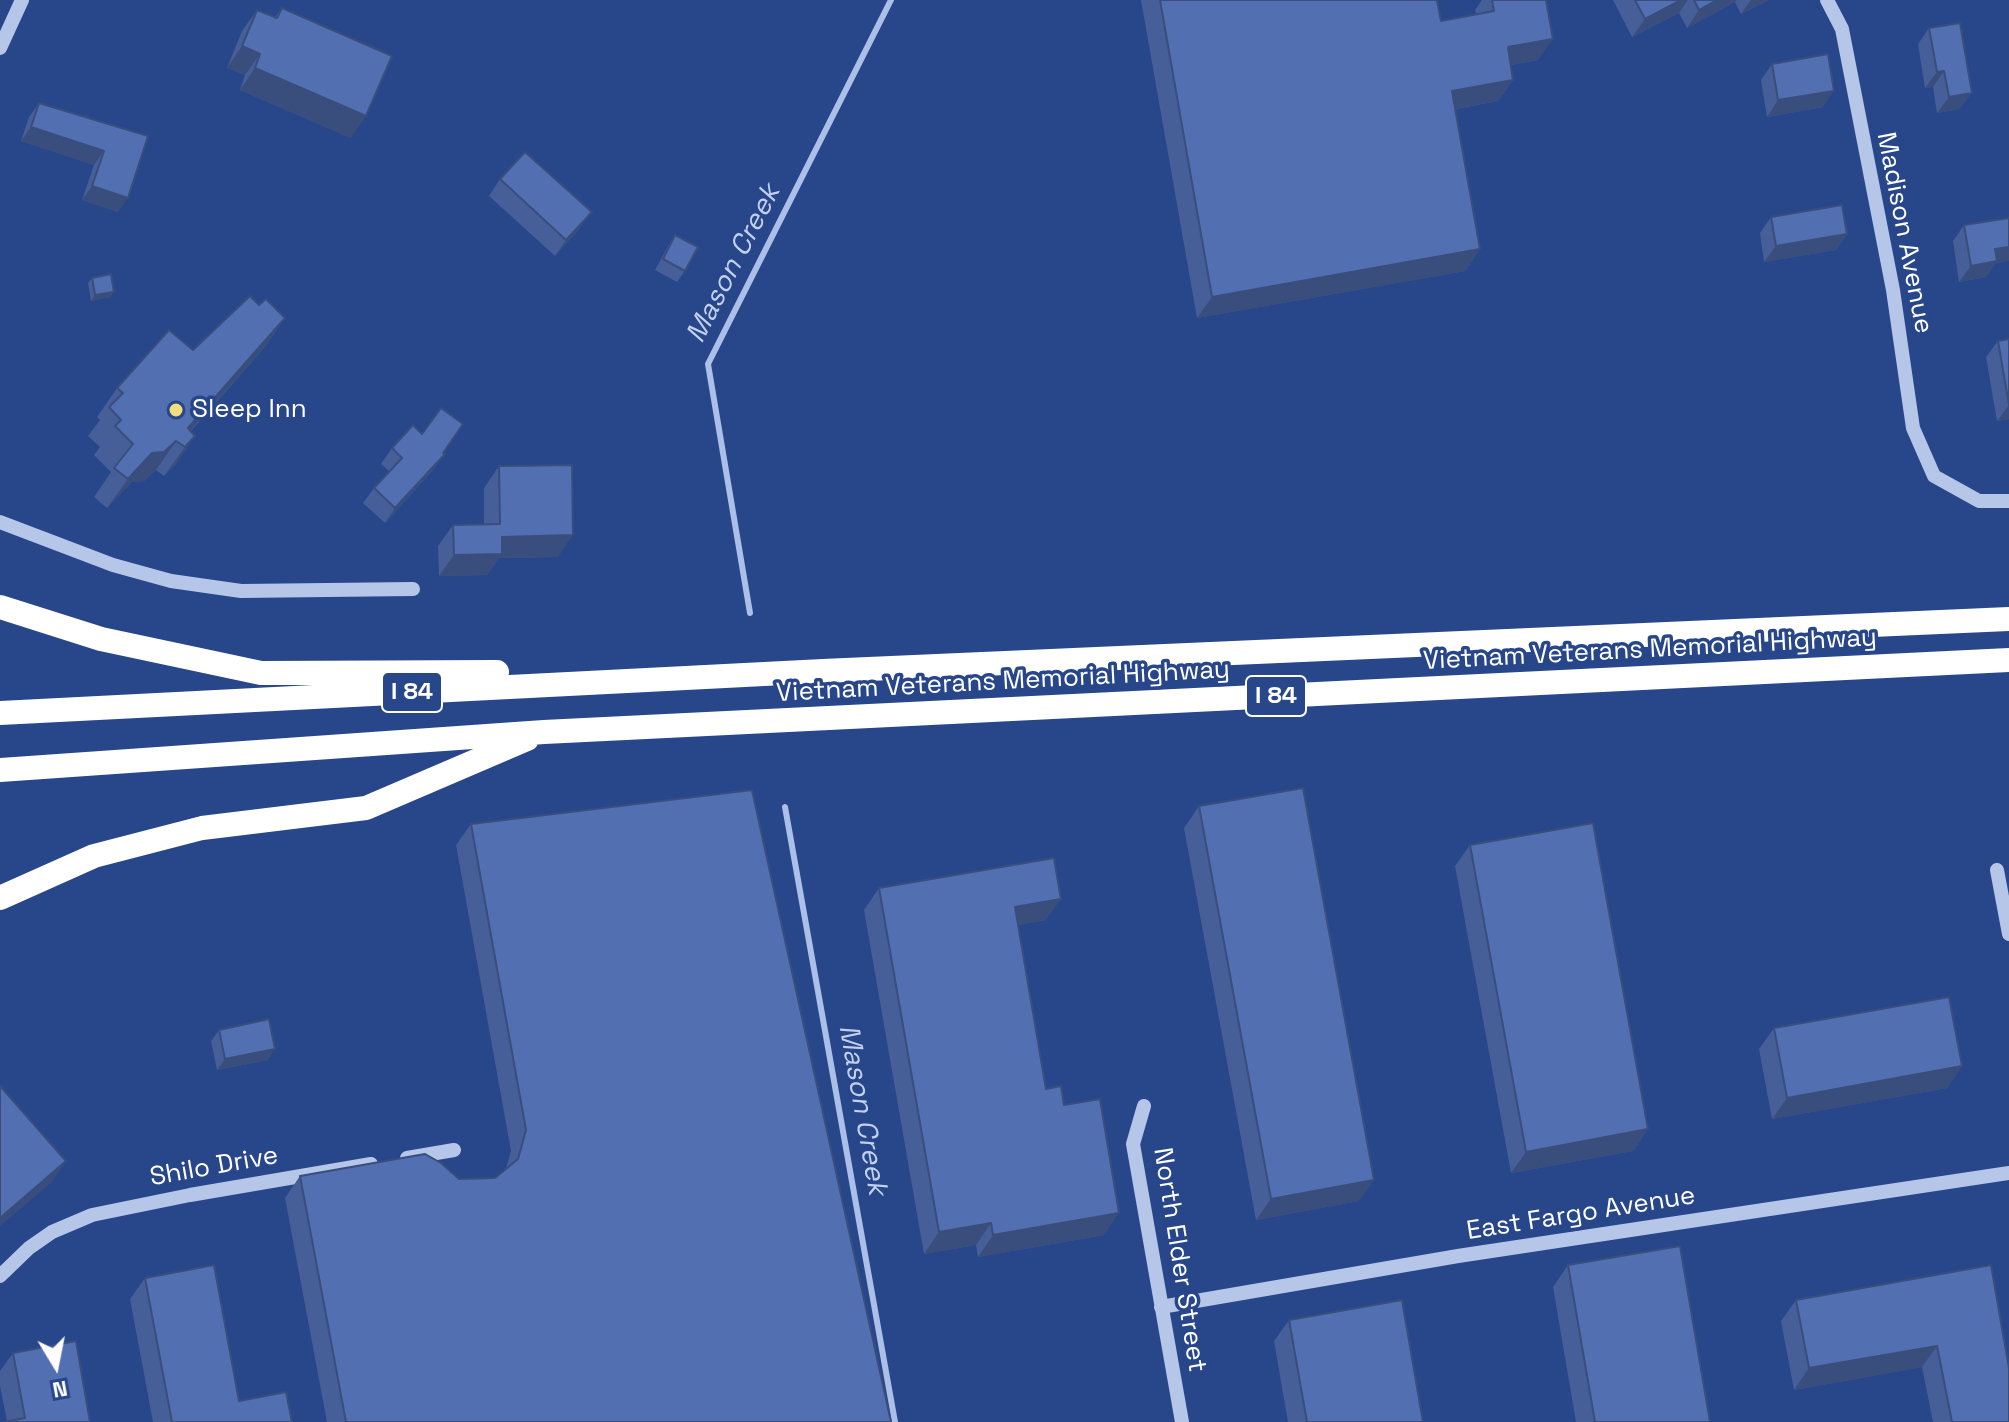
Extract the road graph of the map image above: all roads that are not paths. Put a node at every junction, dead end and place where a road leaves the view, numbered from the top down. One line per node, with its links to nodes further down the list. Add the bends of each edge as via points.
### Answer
1 (22, 0): 3 (street)
2 (1827, 0): 4 (street, Madison Avenue, via 1842,29 1893,290 1913,428 1934,476 1979,501)
3 (0, 48)
4 (2009, 501)
5 (0, 522): 6 (street, via 171,581 241,591)
6 (413, 589)
7 (0, 607): 10 (highway, via 101,639 261,673)
8 (2009, 619): 10 (highway, Vietnam Veterans Memorial Highway / I 84)
9 (2009, 660): 12 (highway, Vietnam Veterans Memorial Highway / I 84)
10 (823, 671): 11 (highway, Vietnam Veterans Memorial Highway / I 84)
11 (0, 713)
12 (544, 732): 13 (highway, Vietnam Veterans Memorial Highway / I 84); 15 (highway, via 366,808 202,828 94,856)
13 (0, 770)
14 (1997, 870): 16 (street)
15 (0, 898)
16 (2009, 934)
17 (1144, 1106): 21 (street, North Elder Street, via 1133,1144)
18 (454, 1150): 20 (street, Shilo Drive, via 92,1215 52,1232)
19 (2009, 1173): 21 (street, East Fargo Avenue, via 1458,1256)
20 (0, 1276)
21 (1161, 1307): 22 (street, North Elder Street)
22 (1182, 1422)

